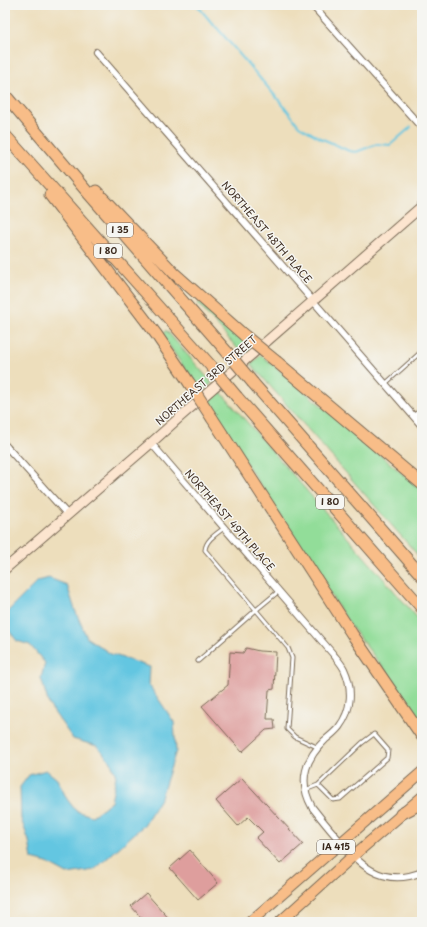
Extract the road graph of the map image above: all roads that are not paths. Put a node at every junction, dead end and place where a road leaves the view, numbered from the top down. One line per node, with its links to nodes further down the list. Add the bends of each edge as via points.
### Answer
1 (312, 5): 5 (street)
2 (96, 52): 8 (street, NORTHEAST 48TH PLACE)
3 (5, 95): 4 (highway, I 35)
4 (14, 105): 10 (highway, I 35); 17 (highway, bridge, via 174,273)
5 (422, 128)
6 (5, 135): 23 (highway, I 80, bridge); 26 (highway, bridge, via 156,334 352,634)
7 (422, 206): 8 (street, NORTHEAST 3RD STREET)
8 (313, 301): 11 (street, NORTHEAST 48TH PLACE); 15 (street, NORTHEAST 3RD STREET)
9 (422, 351): 11 (lane)
10 (227, 352): 21 (highway, I 80, bridge)
11 (385, 384): 13 (street, NORTHEAST 48TH PLACE)
12 (422, 409): 13 (lane)
13 (413, 416): 14 (street, NORTHEAST 48TH PLACE)
14 (422, 426)
15 (151, 443): 18 (street, NORTHEAST 3RD STREET); 19 (street, NORTHEAST 49TH PLACE)
16 (5, 445): 18 (street)
17 (422, 484)
18 (68, 515): 20 (street, NORTHEAST 3RD STREET)
19 (224, 528): 22 (street, NORTHEAST 49TH PLACE); 24 (lane, via 207,542 205,550)
20 (5, 569)
21 (422, 576)
22 (278, 591): 24 (lane); 27 (street, NORTHEAST 49TH PLACE, via 333,654 346,676 350,704 338,729)
23 (422, 608)
24 (256, 610): 25 (lane); 27 (lane, via 288,648 292,658 287,728 295,737)
25 (198, 661)
26 (422, 736)
27 (318, 748): 30 (street, NORTHEAST 49TH PLACE, via 308,764)
28 (422, 772): 34 (main road, IA 415)
29 (318, 785): 29 (lane, via 333,800 340,799 387,758 388,750 374,734); 30 (lane)
30 (305, 790): 34 (street, via 312,807)
31 (422, 797): 33 (main road, IA 415)
32 (422, 803): 33 (highway)
33 (401, 814): 35 (main road, IA 415)
34 (340, 842): 35 (street); 37 (main road, IA 415)
35 (353, 856): 36 (street, via 366,868 384,876 403,878); 38 (main road, IA 415)
36 (422, 872)
37 (250, 922)
38 (280, 922)

